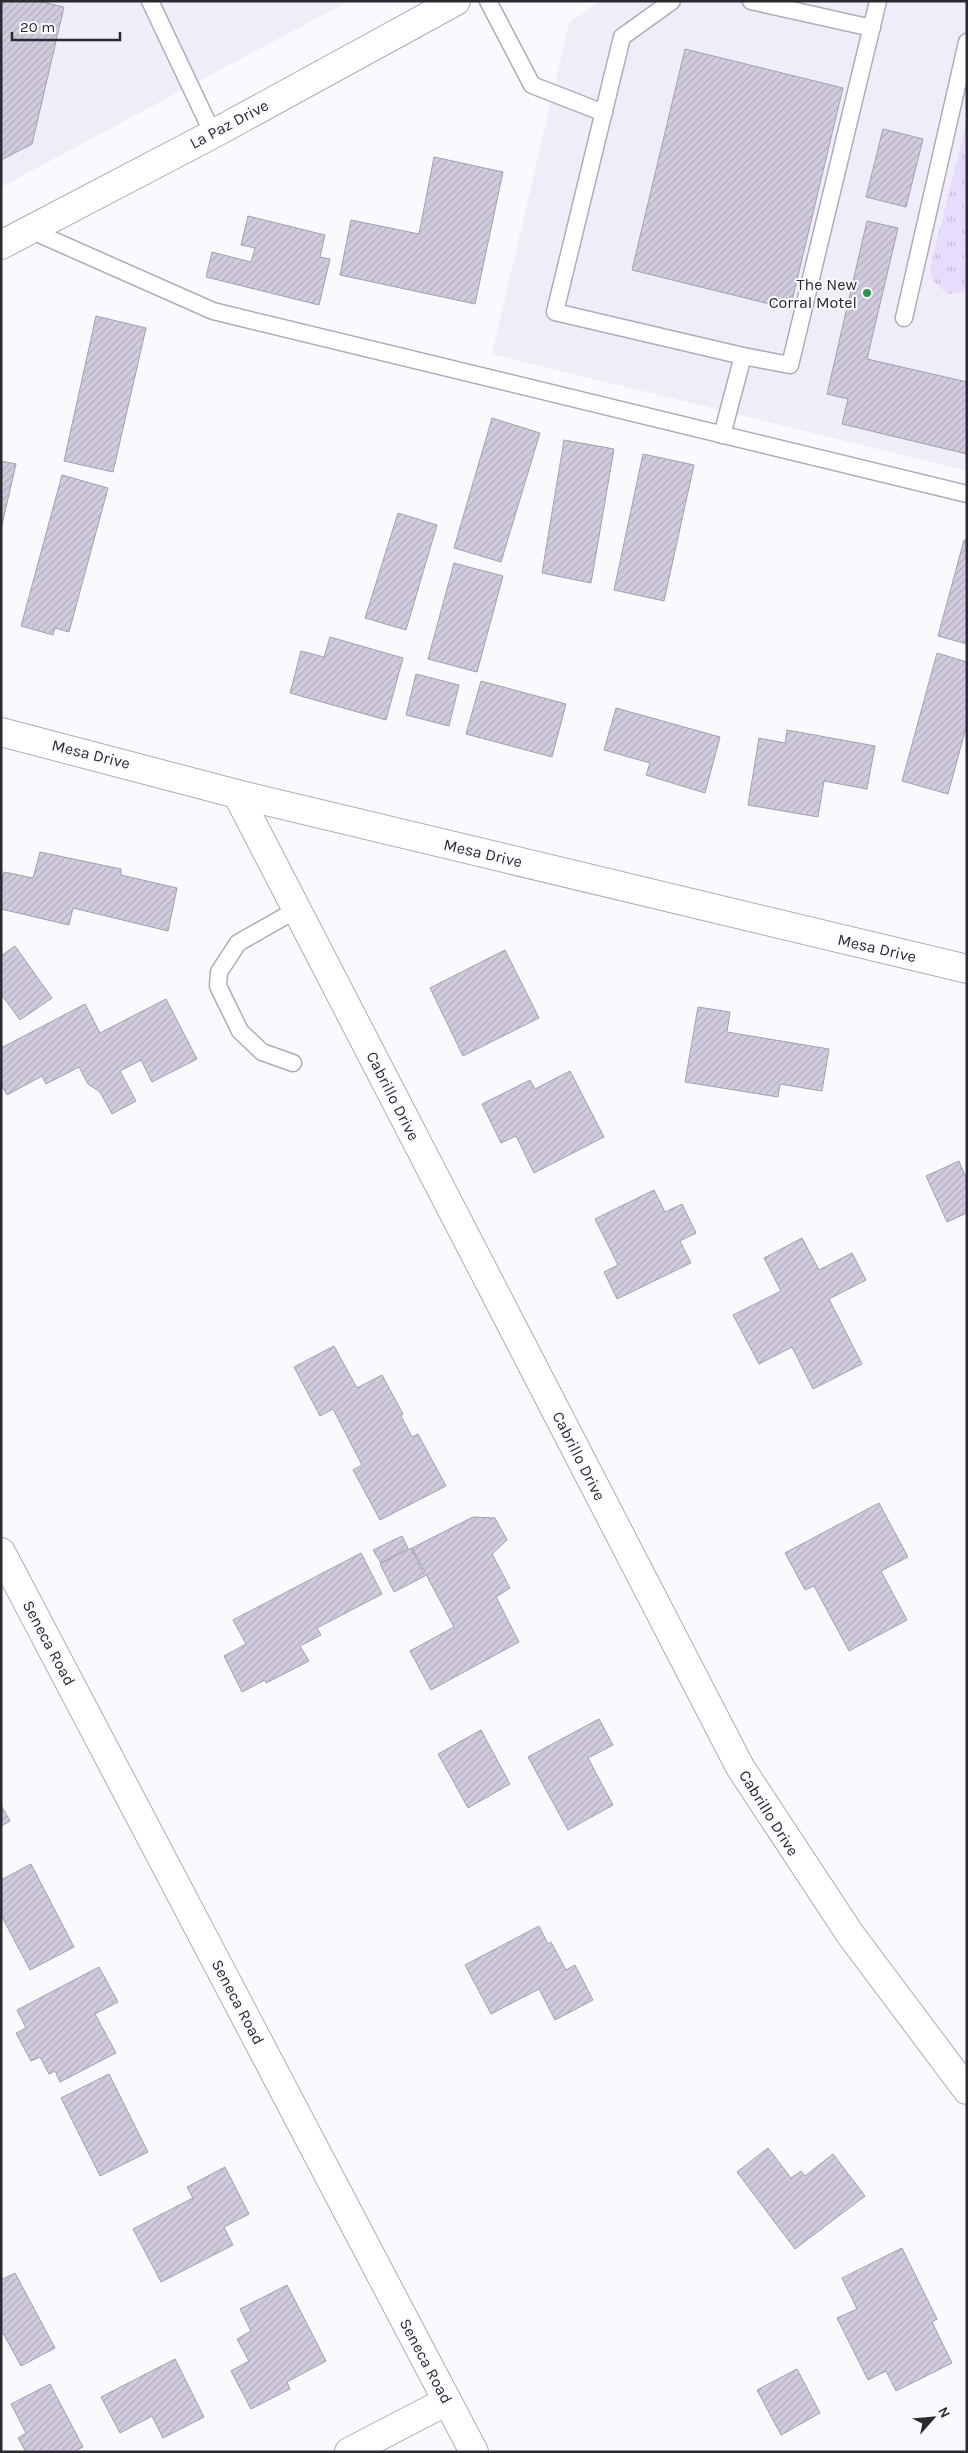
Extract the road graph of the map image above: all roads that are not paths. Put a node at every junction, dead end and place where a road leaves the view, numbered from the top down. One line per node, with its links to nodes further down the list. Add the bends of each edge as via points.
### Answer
1 (150, 1): 10 (lane)
2 (456, 1): 10 (street, La Paz Drive)
3 (488, 1): 9 (lane, via 532,85)
4 (672, 1): 9 (lane, via 622,37)
5 (751, 1): 7 (lane)
6 (878, 1): 7 (lane)
7 (872, 28): 14 (lane, via 790,365)
8 (967, 42): 13 (lane)
9 (604, 113): 14 (lane, via 555,312)
10 (213, 134): 11 (street, La Paz Drive)
11 (30, 230): 12 (street, La Paz Drive); 15 (lane, via 213,311)
12 (1, 245)
13 (904, 318)
14 (742, 356): 15 (lane)
15 (722, 435): 16 (lane)
16 (967, 494)
17 (1, 732): 18 (street, Mesa Drive)
18 (237, 794): 19 (street, Cabrillo Drive); 20 (street, Mesa Drive)
19 (296, 910): 21 (lane, via 238,943 219,972 218,986 240,1031 262,1052); 23 (street, Cabrillo Drive, via 740,1767 850,1934)
20 (967, 969)
21 (292, 1063)
22 (1, 1552): 24 (street, Seneca Road)
23 (967, 2090)
24 (447, 2401): 25 (street); 26 (street, Seneca Road)
25 (349, 2452)
26 (474, 2452)

